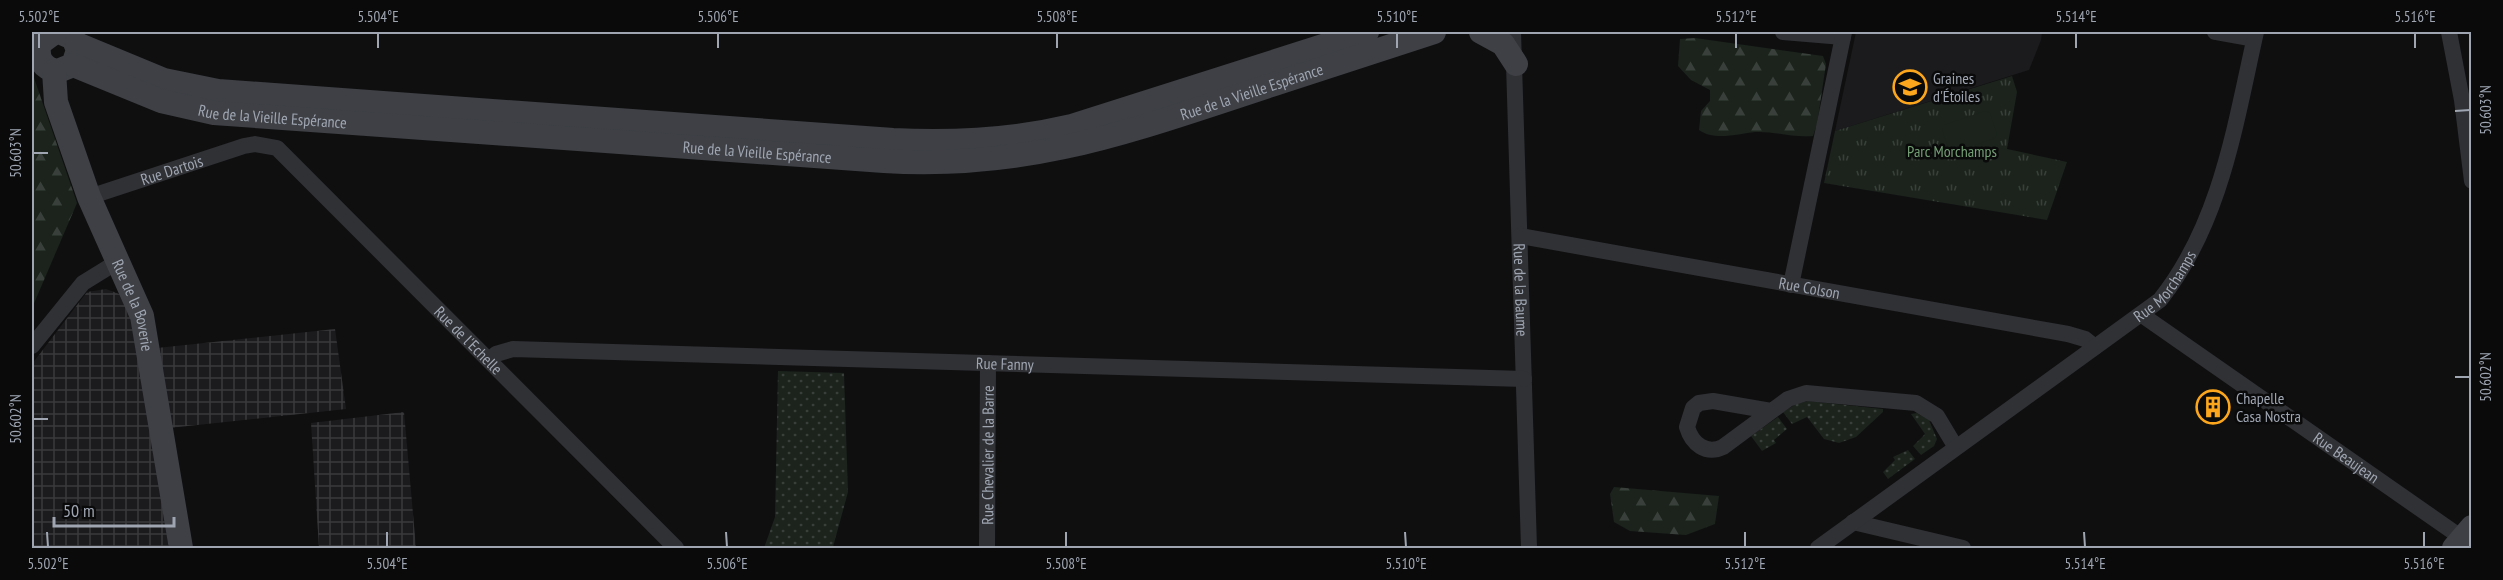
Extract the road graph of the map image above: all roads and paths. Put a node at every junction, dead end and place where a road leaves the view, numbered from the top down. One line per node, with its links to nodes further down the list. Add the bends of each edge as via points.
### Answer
1 (1367, 32): 12 (street, Rue de la Vieille Espérance, via 1072,126 975,140 893,140)
2 (1434, 32): 15 (street, Rue de la Vieille Espérance, via 1097,141 984,161 884,161)
3 (1481, 32): 11 (street, via 1503,44)
4 (1513, 32): 11 (street, Rue de la Baume)
5 (1783, 32): 8 (street)
6 (2215, 32): 9 (street, Rue Morchamps)
7 (2449, 32): 13 (street)
8 (1843, 34): 21 (street)
9 (2255, 35): 22 (street, Rue Morchamps, via 2234,139 2205,223 2179,276)
10 (57, 44): 12 (street, Rue de la Vieille Espérance, via 171,82); 14 (street, Rue de la Vieille Espérance, via 161,102); 18 (street, Rue de la Boverie, via 56,102)
11 (1516, 64): 19 (street, Rue de la Baume)
12 (243, 93): 14 (street); 15 (street, via 253,106)
13 (2467, 99): 17 (street)
14 (214, 112): 15 (street, Rue de la Vieille Espérance)
15 (276, 117)
16 (255, 144): 18 (street, Rue Dartois); 25 (street, Rue de l'Echelle, via 281,151)
17 (2472, 181)
18 (90, 197): 20 (street, Rue de la Boverie)
19 (1520, 236): 21 (street, Rue Colson); 27 (street, Rue de la Baume)
20 (117, 262): 23 (street, via 82,283); 32 (street, Rue de la Boverie, via 146,332)
21 (1791, 285): 24 (street, Rue Colson, via 2068,334)
22 (2142, 315): 24 (street, Rue Morchamps); 31 (street, Rue Beaujean)
23 (32, 346)
24 (2095, 347): 29 (street, Rue Morchamps)
25 (489, 360): 26 (street, Rue Fanny, via 513,349); 33 (street, Rue de l'Echelle)
26 (988, 363): 27 (street, Rue Fanny); 34 (street, Rue Chevalier de la Barre)
27 (1524, 379): 35 (street, Rue de la Baume)
28 (1771, 411): 28 (street, via 1717,450 1694,442 1687,427 1694,408 1706,401); 29 (street, via 1806,393 1910,401 1932,411)
29 (1955, 446): 30 (street, Rue Morchamps)
30 (1853, 522): 36 (street, Rue Morchamps); 37 (street)
31 (2463, 538)
32 (181, 549)
33 (676, 549)
34 (987, 549)
35 (1529, 549)
36 (1818, 549)
37 (1963, 549)

